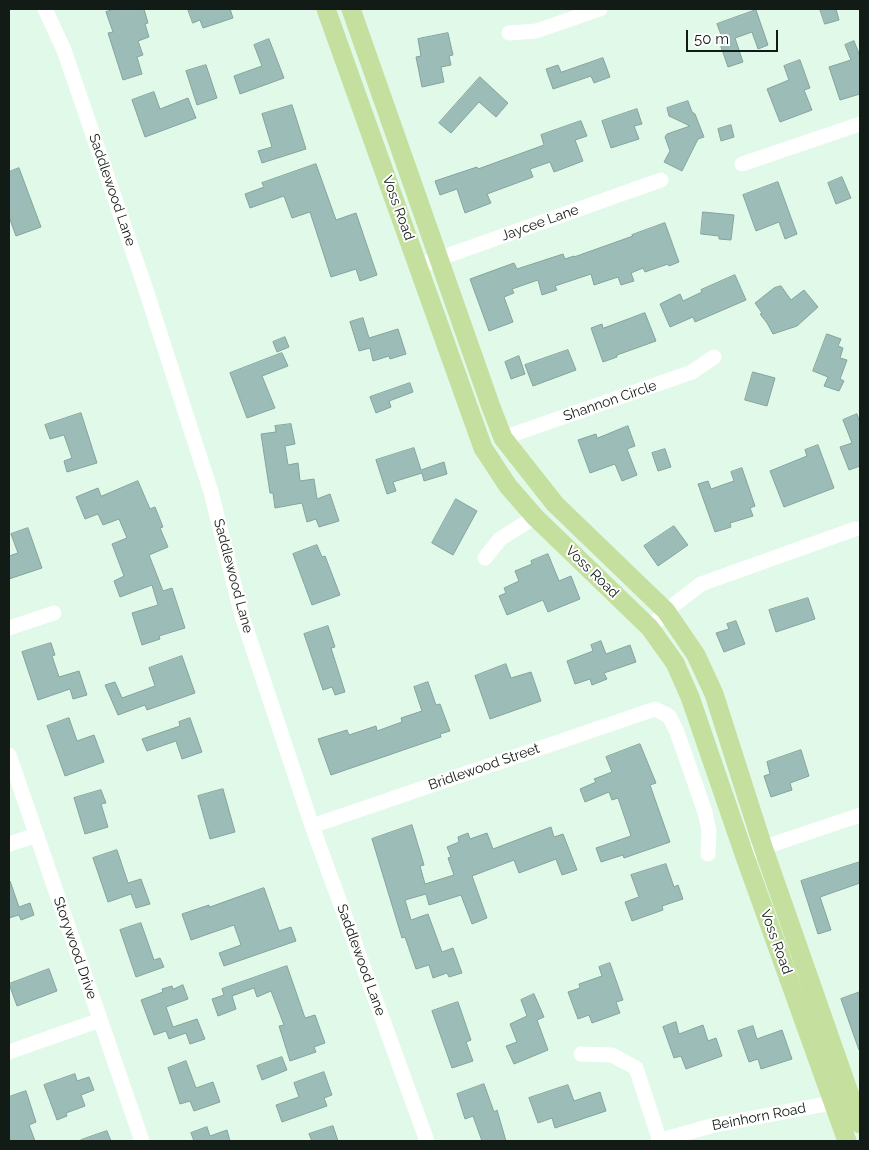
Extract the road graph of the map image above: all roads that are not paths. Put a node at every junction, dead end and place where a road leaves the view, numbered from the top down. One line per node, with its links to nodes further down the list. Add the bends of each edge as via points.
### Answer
1 (45, 9): 26 (street, Saddlewood Lane, via 64,50 147,292 211,492 242,616)
2 (326, 9): 8 (main road, Voss Road)
3 (351, 9): 7 (main road, Voss Road)
4 (600, 9): 5 (street, via 536,31)
5 (509, 33)
6 (860, 124): 9 (street)
7 (394, 129): 8 (main road); 11 (main road, Voss Road)
8 (372, 136): 12 (main road, Voss Road)
9 (742, 164)
10 (661, 180): 11 (street, Jaycee Lane)
11 (440, 258): 12 (street, Jaycee Lane); 14 (main road, Voss Road)
12 (418, 266): 15 (main road, Voss Road)
13 (714, 357): 16 (street, Shannon Circle, via 692,372)
14 (491, 407): 15 (main road); 16 (main road, Voss Road)
15 (470, 415): 17 (main road, Voss Road, via 483,448 508,486)
16 (503, 438): 20 (main road, Voss Road, via 555,504)
17 (535, 517): 19 (street, via 500,539); 23 (main road, Voss Road)
18 (855, 529): 20 (street, via 700,584)
19 (485, 558)
20 (666, 611): 23 (street); 29 (main road, Voss Road, via 696,655 714,694)
21 (54, 613): 22 (street)
22 (9, 628)
23 (650, 628): 31 (main road, Voss Road, via 674,663 690,697)
24 (9, 755): 27 (street, Storywood Drive)
25 (860, 815): 29 (street)
26 (312, 826): 30 (street, Bridlewood Street, via 655,709 669,716 678,732 705,812); 38 (street, Saddlewood Lane)
27 (37, 835): 28 (street); 32 (street, Storywood Drive)
28 (9, 844)
29 (763, 847): 31 (street); 35 (main road, Voss Road)
30 (708, 854)
31 (744, 854): 35 (main road, Voss Road)
32 (100, 1020): 33 (street); 37 (street, Storywood Drive)
33 (9, 1052)
34 (581, 1054): 39 (street, via 612,1055 636,1068)
35 (848, 1099): 36 (main road, Voss Road); 39 (street, Beinhorn Road, via 711,1126); 40 (main road, Voss Road)
36 (860, 1124)
37 (142, 1141)
38 (427, 1141)
39 (659, 1141)
40 (847, 1141)

